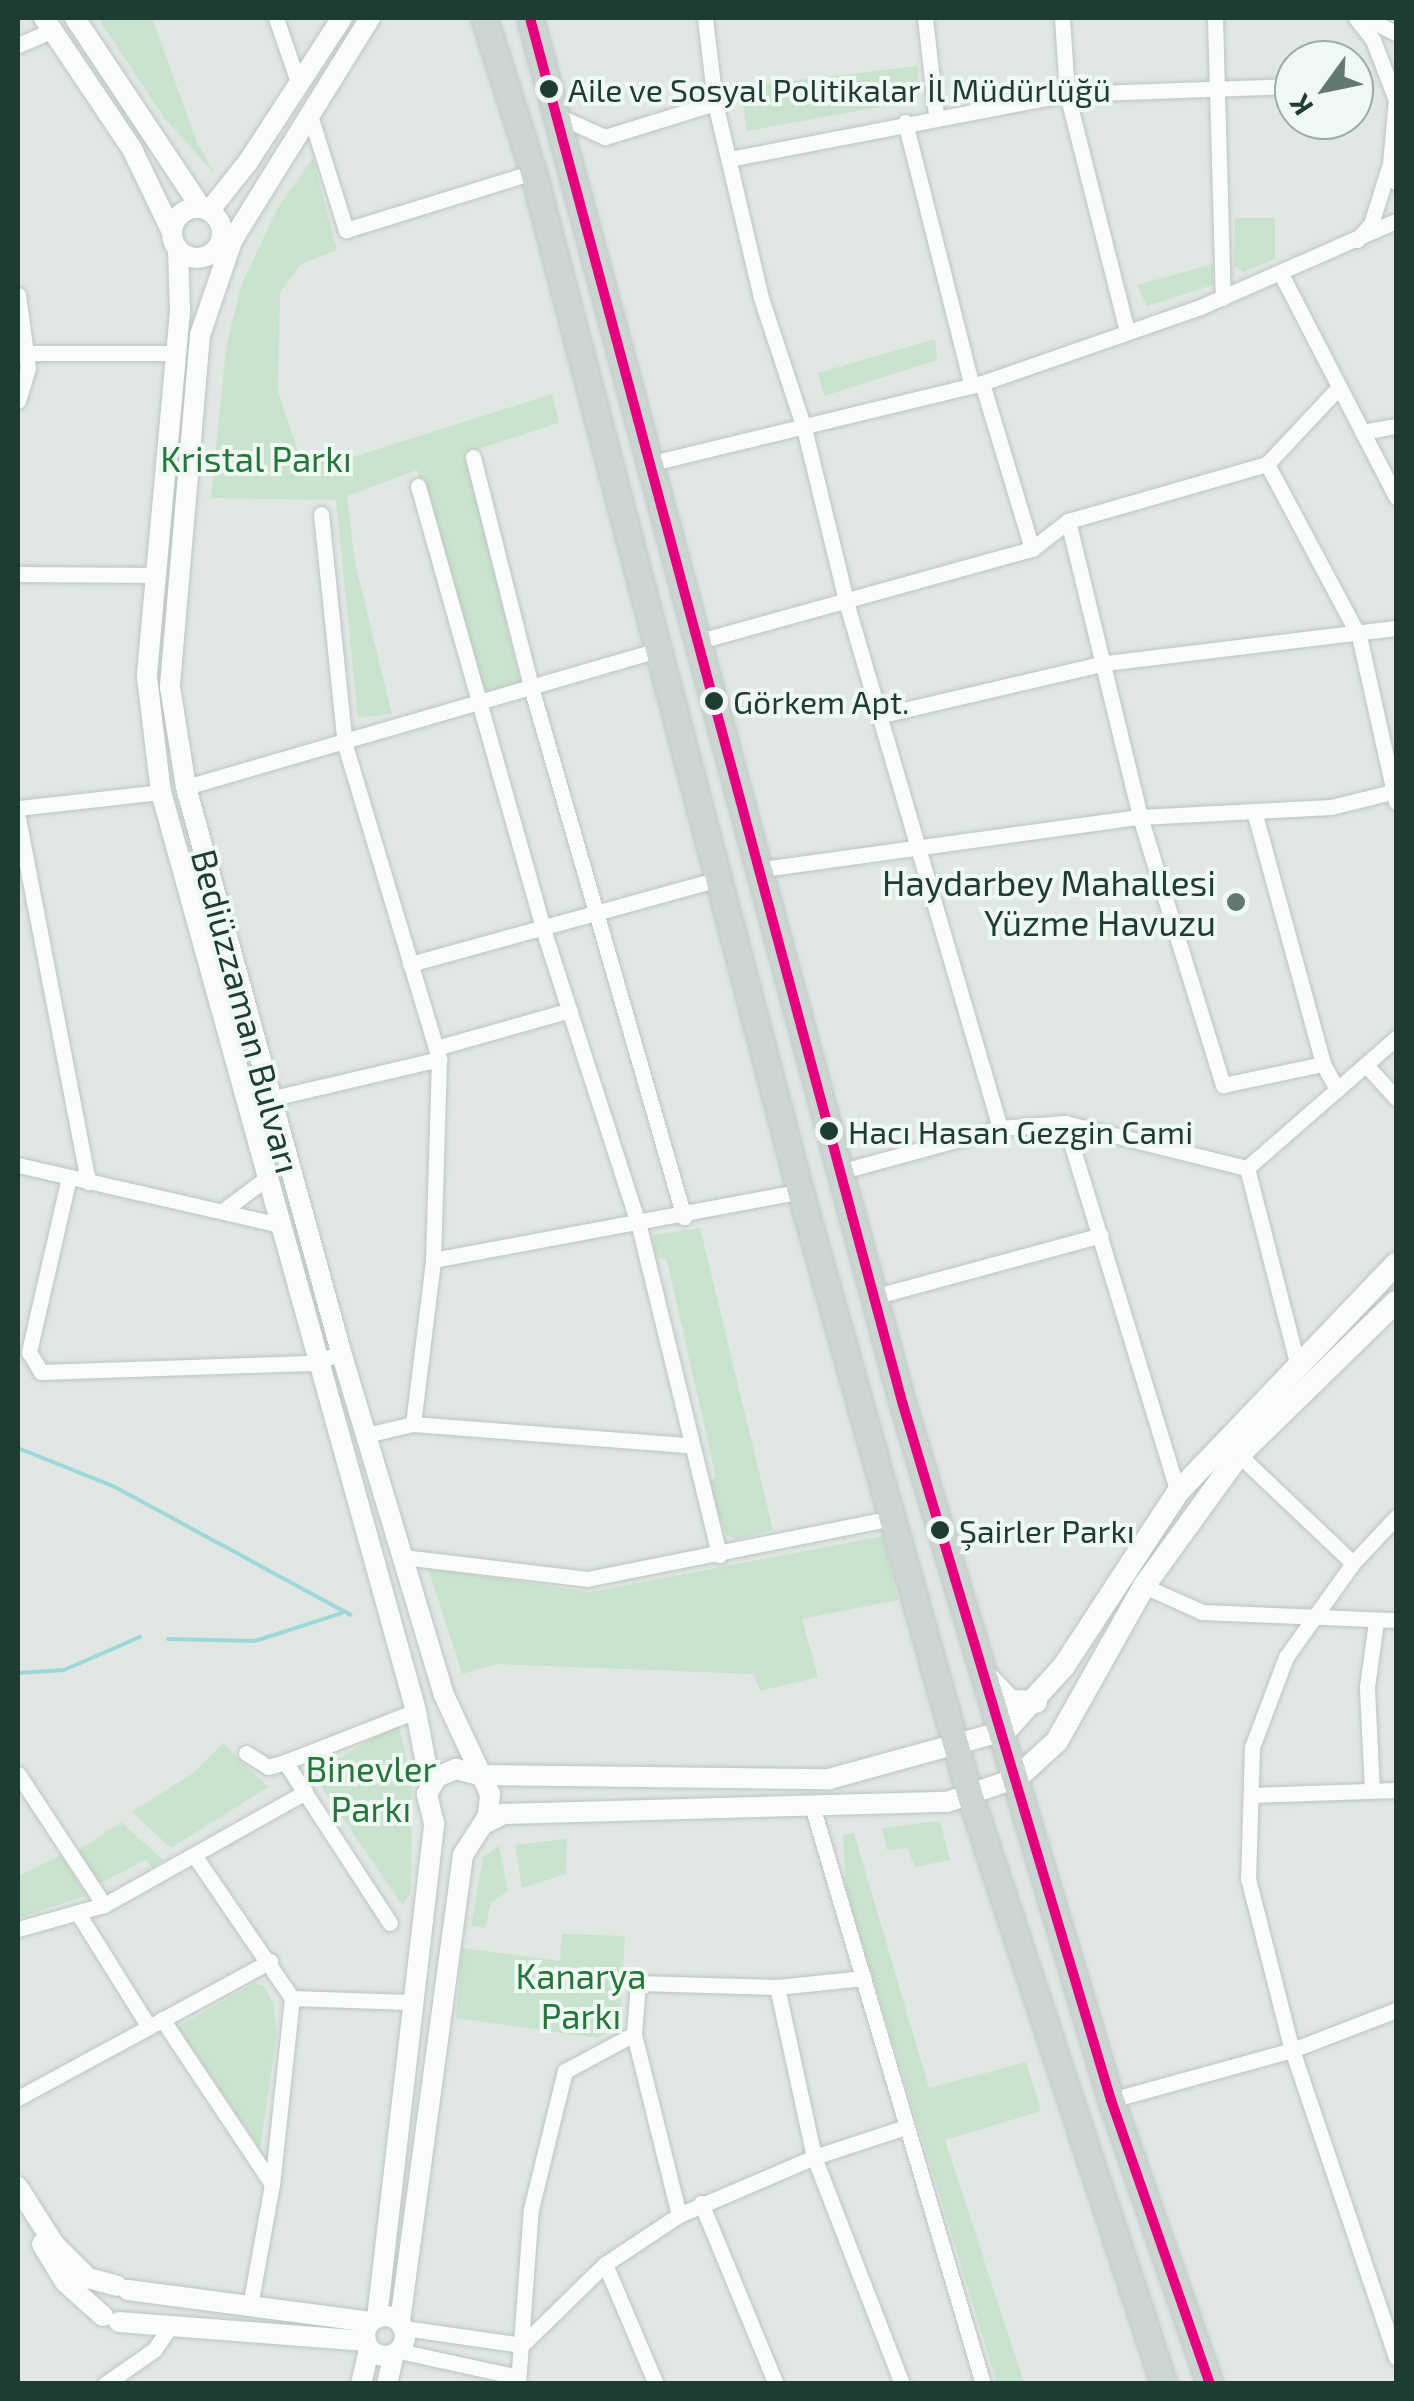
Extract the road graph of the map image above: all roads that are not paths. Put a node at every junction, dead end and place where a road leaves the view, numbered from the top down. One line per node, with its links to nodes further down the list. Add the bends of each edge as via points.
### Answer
1 (75, 18): 30 (street)
2 (276, 18): 16 (street)
3 (342, 18): 16 (street)
4 (370, 18): 22 (street, Bediüzzaman Bulvarı)
5 (484, 18): 28 (main road)
6 (530, 18): 23 (main road)
7 (704, 18): 21 (street)
8 (925, 18): 24 (street)
9 (1062, 18): 19 (street)
10 (1215, 18): 18 (street)
11 (1356, 18): 20 (street, via 1374,40)
12 (1366, 18): 14 (street)
13 (49, 24): 15 (street); 37 (street, Bediüzzaman Bulvarı, via 132,150)
14 (1396, 33)
15 (18, 45)
16 (299, 84): 30 (street)
17 (1274, 87): 18 (street)
18 (1219, 88): 19 (street); 41 (street)
19 (1066, 94): 24 (street); 42 (street)
20 (1396, 97): 27 (street)
21 (716, 103): 23 (street, via 606,137); 26 (street)
22 (308, 112): 32 (street); 35 (street, Bediüzzaman Bulvarı)
23 (556, 115): 52 (main road)
24 (936, 115): 25 (street)
25 (905, 122): 26 (street); 45 (street)
26 (729, 159): 49 (street, via 761,298)
27 (1390, 164): 29 (street); 36 (street, via 1371,224)
28 (533, 172): 32 (street); 65 (main road)
29 (1396, 182)
30 (205, 209): 35 (street); 37 (street, via 184,212)
31 (1396, 221): 34 (street)
32 (346, 230): 38 (street)
33 (1396, 232): 34 (street)
34 (1378, 234): 36 (street)
35 (230, 236): 37 (street, via 198,258); 71 (street, Bediüzzaman Bulvarı, via 200,335 171,658 171,710)
36 (1357, 240): 39 (street)
37 (175, 241): 44 (street, Bediüzzaman Bulvarı)
38 (350, 248)
39 (1281, 274): 41 (street); 46 (street)
40 (18, 295): 43 (street)
41 (1224, 298): 42 (street)
42 (1127, 331): 45 (street)
43 (27, 353): 44 (street); 47 (street)
44 (173, 353): 60 (street, Bediüzzaman Bulvarı)
45 (977, 384): 49 (street); 58 (street)
46 (1339, 387): 50 (street); 53 (street)
47 (19, 394)
48 (1396, 426): 50 (street)
49 (804, 428): 52 (street); 61 (street)
50 (1362, 432): 55 (street)
51 (473, 458): 67 (street)
52 (648, 464): 64 (main road)
53 (1267, 464): 57 (street); 63 (street)
54 (418, 486): 68 (street)
55 (1396, 497)
56 (321, 514): 70 (street)
57 (1068, 521): 58 (street); 66 (street)
58 (1032, 549): 61 (street)
59 (18, 574): 60 (street)
60 (157, 576): 72 (street, Bediüzzaman Bulvarı, via 147,688)
61 (847, 605): 64 (street); 69 (street)
62 (1396, 628): 63 (street)
63 (1360, 636): 66 (street); 73 (street)
64 (696, 642): 79 (main road)
65 (660, 649): 67 (street); 80 (main road)
66 (1106, 663): 69 (street); 76 (street)
67 (531, 688): 68 (street); 81 (street)
68 (479, 702): 70 (street); 82 (street)
69 (882, 716): 78 (street)
70 (345, 745): 71 (street); 83 (street)
71 (186, 787): 90 (street, Bediüzzaman Bulvarı)
72 (161, 792): 74 (street); 97 (street, Bediüzzaman Bulvarı)
73 (1395, 795): 75 (street)
74 (18, 808)
75 (1254, 811): 76 (street); 87 (street)
76 (1140, 817): 78 (street); 87 (street, via 1223,1085)
77 (18, 818): 99 (street)
78 (922, 849): 79 (street); 93 (street)
79 (756, 870): 96 (main road)
80 (722, 878): 81 (street); 100 (main road)
81 (597, 913): 82 (street); 102 (street)
82 (543, 929): 83 (street); 84 (street)
83 (410, 964): 86 (street)
84 (570, 1010): 86 (street); 104 (street)
85 (1396, 1038): 88 (street)
86 (438, 1054): 90 (street); 106 (street)
87 (1323, 1064): 89 (street)
88 (1366, 1065): 89 (street); 91 (street)
89 (1337, 1090): 95 (street)
90 (273, 1098): 110 (street, Bediüzzaman Bulvarı)
91 (1396, 1098)
92 (1065, 1124): 93 (street); 95 (street); 105 (street)
93 (1000, 1128): 96 (street)
94 (18, 1164): 98 (street)
95 (1246, 1168): 112 (street)
96 (840, 1172): 108 (main road)
97 (268, 1177): 101 (street); 103 (street, Bediüzzaman Bulvarı)
98 (69, 1178): 99 (street); 111 (street, via 30,1352 41,1372)
99 (88, 1182): 101 (street)
100 (800, 1191): 102 (street); 119 (main road)
101 (224, 1210): 103 (street)
102 (684, 1217): 104 (street)
103 (280, 1225): 111 (street, Bediüzzaman Bulvarı)
104 (639, 1226): 106 (street); 115 (street)
105 (1101, 1235): 108 (street); 117 (street)
106 (433, 1260): 113 (street)
107 (1396, 1264): 112 (main road)
108 (874, 1297): 127 (main road)
109 (1396, 1302): 116 (main road)
110 (341, 1352): 111 (street); 114 (street, Bediüzzaman Bulvarı)
111 (317, 1363): 129 (street, Bediüzzaman Bulvarı)
112 (1297, 1363): 117 (main road)
113 (413, 1424): 114 (street); 115 (street)
114 (366, 1434): 121 (street, Bediüzzaman Bulvarı)
115 (689, 1446): 120 (street)
116 (1239, 1455): 122 (street); 123 (main road)
117 (1178, 1492): 128 (main road)
118 (1396, 1517): 122 (street)
119 (894, 1518): 120 (street); 131 (main road)
120 (720, 1555): 121 (street, via 587,1578)
121 (402, 1557): 136 (street, Bediüzzaman Bulvarı, via 443,1694)
122 (1352, 1564): 124 (street)
123 (1144, 1586): 124 (street, via 1202,1612); 133 (main road, via 1085,1699)
124 (1311, 1615): 126 (street); 142 (street, via 1286,1657 1252,1747)
125 (1396, 1620): 126 (street)
126 (1376, 1621): 139 (street, via 1366,1687)
127 (989, 1679): 128 (main road, via 1010,1701); 130 (main road)
128 (1036, 1702): 130 (main road)
129 (416, 1712): 134 (street); 138 (street, Bediüzzaman Bulvarı)
130 (1005, 1731): 131 (street); 137 (main road)
131 (957, 1745): 136 (street, via 828,1779); 143 (main road)
132 (246, 1752): 134 (street, via 268,1767)
133 (1046, 1752): 137 (main road); 145 (main road)
134 (284, 1762): 141 (street)
135 (18, 1774): 149 (street)
136 (478, 1775): 138 (street, via 456,1769); 147 (street, via 491,1805)
137 (1017, 1778): 143 (street); 145 (main road)
138 (430, 1785): 146 (street, via 426,1804)
139 (1372, 1790): 140 (street); 142 (street)
140 (1396, 1790)
141 (305, 1792): 148 (street); 151 (street)
142 (1251, 1795): 161 (street, via 1248,1878)
143 (970, 1796): 144 (street); 190 (main road)
144 (812, 1809): 147 (street, via 504,1814); 154 (street)
145 (1028, 1814): 163 (main road)
146 (434, 1823): 147 (street, via 450,1834); 157 (street)
147 (477, 1828): 175 (street, via 463,1855)
148 (196, 1858): 149 (street); 153 (street)
149 (104, 1904): 150 (street)
150 (79, 1915): 152 (street); 159 (street)
151 (390, 1923)
152 (18, 1929)
153 (270, 1961): 156 (street); 159 (street)
154 (864, 1978): 155 (street); 164 (street)
155 (777, 1987): 160 (street, via 638,1983); 165 (street)
156 (292, 1998): 157 (street); 166 (street)
157 (409, 2002): 177 (street)
158 (1396, 2010): 161 (street)
159 (155, 2023): 162 (street); 166 (street)
160 (634, 2034): 170 (street); 179 (street, via 565,2071 531,2210)
161 (1292, 2050): 163 (street); 178 (street)
162 (18, 2098)
163 (1111, 2100): 191 (main road)
164 (905, 2128): 165 (street); 189 (street)
165 (814, 2157): 168 (street); 188 (street)
166 (272, 2184): 173 (street)
167 (18, 2188): 172 (street, via 54,2244 88,2278)
168 (700, 2203): 170 (street); 187 (street)
169 (18, 2204): 174 (street, via 66,2282)
170 (678, 2215): 171 (street)
171 (605, 2264): 179 (street); 186 (street)
172 (122, 2288): 173 (street); 174 (street, via 99,2300); 174 (street, via 133,2312)
173 (250, 2306): 177 (street)
174 (111, 2319): 176 (street)
175 (402, 2325): 177 (street); 179 (street); 180 (street)
176 (171, 2326): 177 (street); 183 (street, via 154,2350)
177 (371, 2332): 180 (street); 184 (street)
178 (1393, 2333): 181 (street)
179 (522, 2346): 182 (street)
180 (396, 2353): 182 (street); 185 (street)
181 (1396, 2358)
182 (516, 2380)
183 (104, 2384)
184 (361, 2384)
185 (388, 2384)
186 (656, 2384)
187 (776, 2384)
188 (902, 2384)
189 (983, 2384)
190 (1164, 2384)
191 (1210, 2384)

